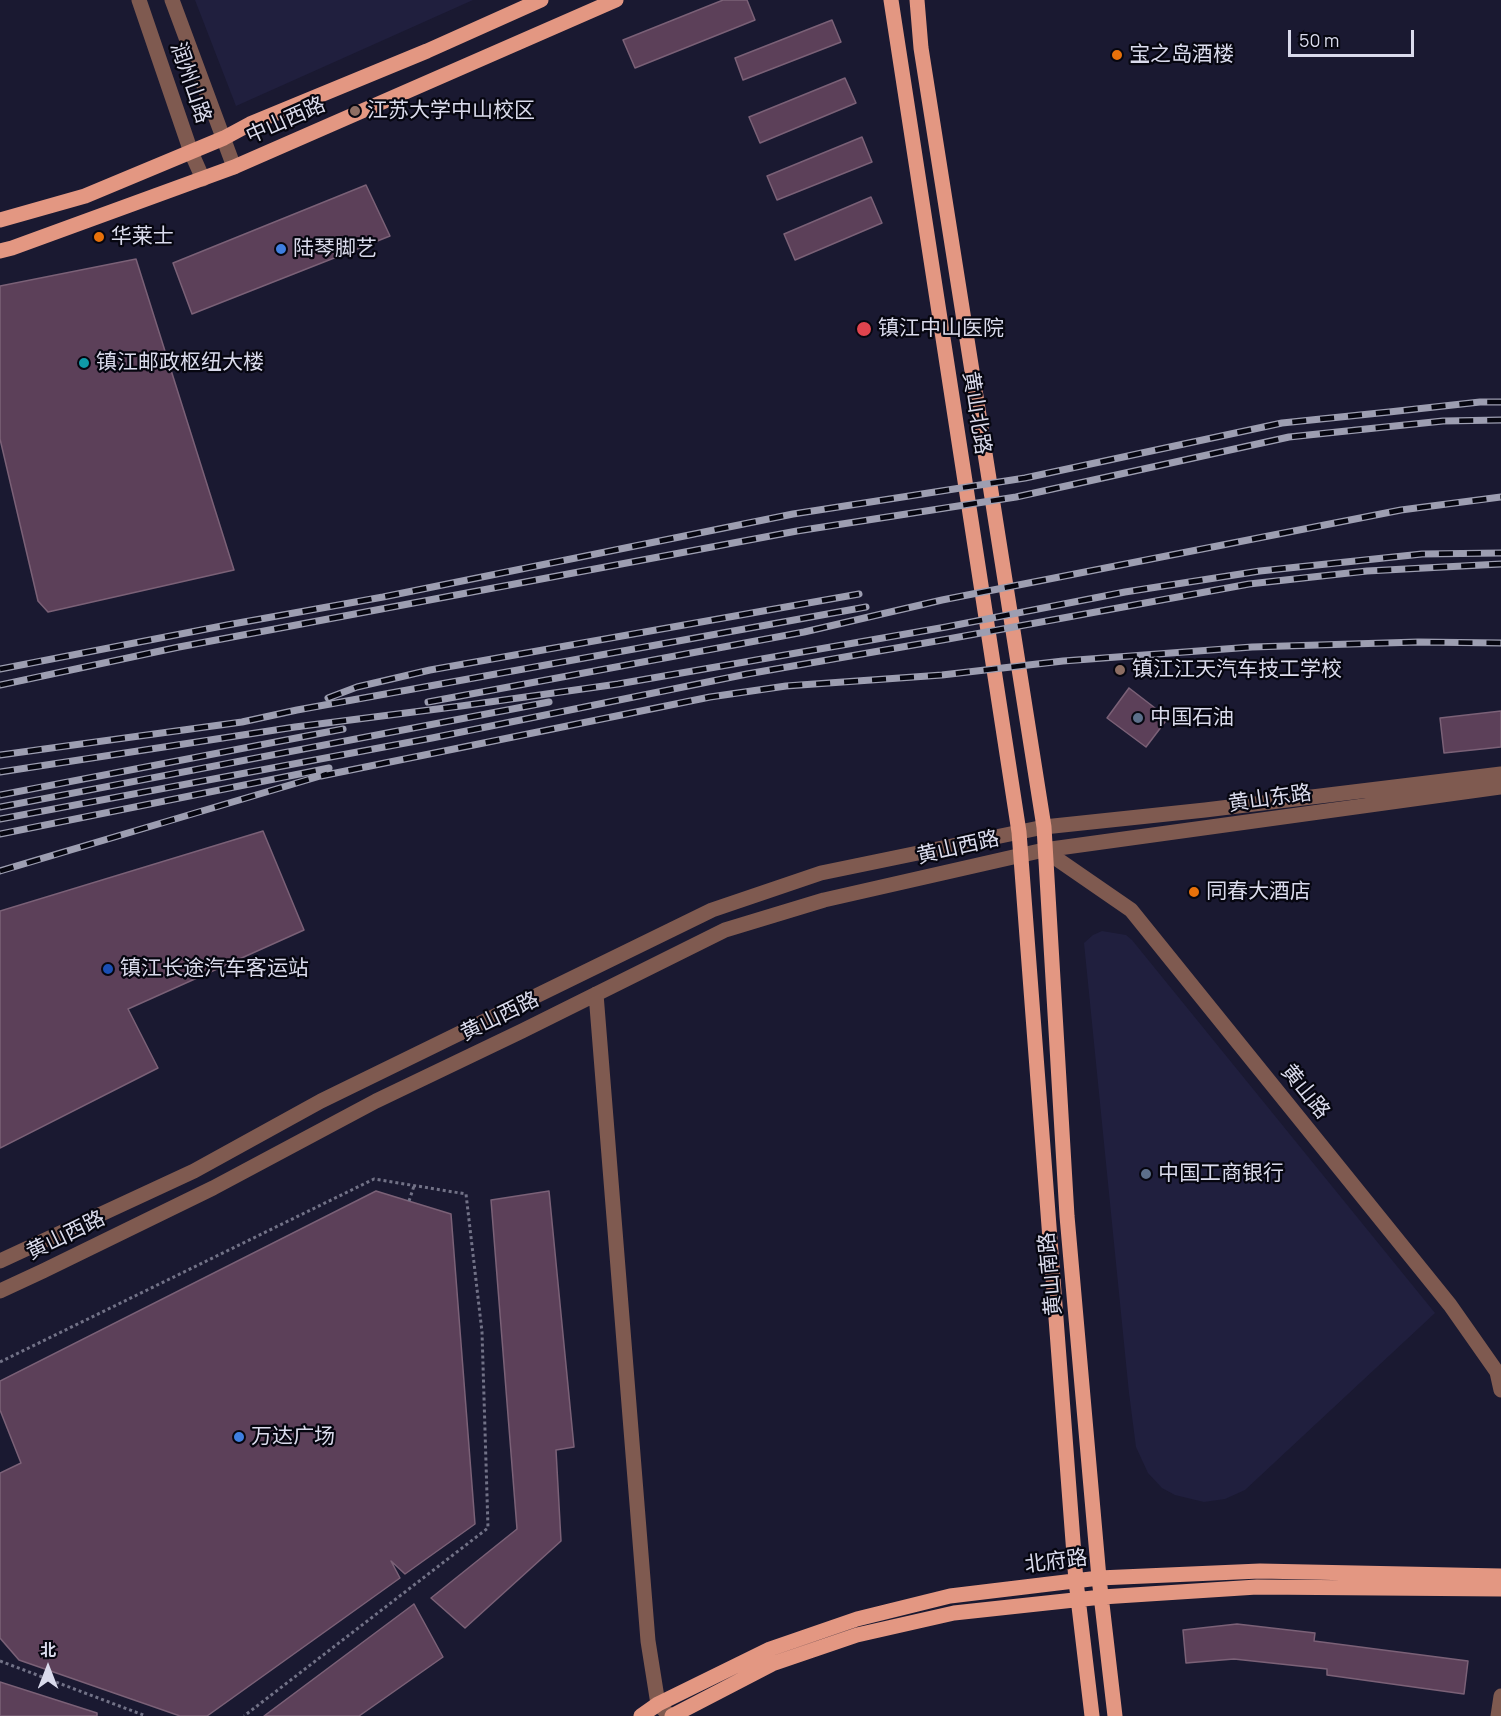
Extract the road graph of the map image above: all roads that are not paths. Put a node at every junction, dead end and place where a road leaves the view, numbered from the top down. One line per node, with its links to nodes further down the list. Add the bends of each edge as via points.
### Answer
1 (139, 0): 8 (street, 润州山路)
2 (172, 0): 7 (street, 润州山路)
3 (541, 0): 7 (main road, 中山西路)
4 (616, 0): 9 (main road, 中山西路)
5 (891, 0): 16 (main road, 黄山北路)
6 (917, 0): 15 (main road, 黄山北路, via 921,48)
7 (224, 138): 8 (main road, 中山西路); 9 (street, 润州山路)
8 (191, 152): 10 (street, 润州山路); 11 (main road, 中山西路, via 85,196)
9 (234, 167): 10 (main road, 中山西路)
10 (203, 179): 12 (main road, 中山西路)
11 (0, 220)
12 (0, 251)
13 (1501, 774): 15 (street, 黄山东路)
14 (1501, 788): 17 (street, 黄山东路)
15 (1044, 827): 16 (street, 黄山西路); 17 (main road, 黄山南路)
16 (1019, 832): 18 (main road, 黄山南路); 20 (street, 黄山西路, via 821,873 712,910 321,1101 194,1171)
17 (1044, 850): 18 (street, 黄山西路); 22 (street, 黄山路, via 1131,910 1450,1305 1497,1372); 24 (main road, 黄山南路, via 1067,1216)
18 (1021, 855): 19 (street, 黄山西路, via 824,900 725,930); 25 (main road, 黄山南路)
19 (596, 994): 21 (street, 黄山西路); 30 (street, via 648,1641)
20 (0, 1262)
21 (0, 1291)
22 (1501, 1390)
23 (1501, 1576): 24 (main road, 北府路, via 1260,1571)
24 (1100, 1578): 25 (main road, 北府路); 27 (main road, 黄山南路)
25 (1076, 1581): 28 (main road, 黄山南路); 30 (main road, 北府路, via 950,1596 856,1618 770,1648)
26 (1501, 1590): 27 (main road, 北府路, via 1257,1587)
27 (1102, 1597): 28 (main road, 北府路); 34 (main road, 黄山南路)
28 (1078, 1599): 32 (main road, 北府路, via 954,1614 857,1635 772,1664); 33 (main road, 黄山南路)
29 (1501, 1696): 35 (street)
30 (658, 1704): 31 (main road, 北府路); 32 (street)
31 (640, 1716)
32 (671, 1716)
33 (1092, 1716)
34 (1115, 1716)
35 (1498, 1716)

